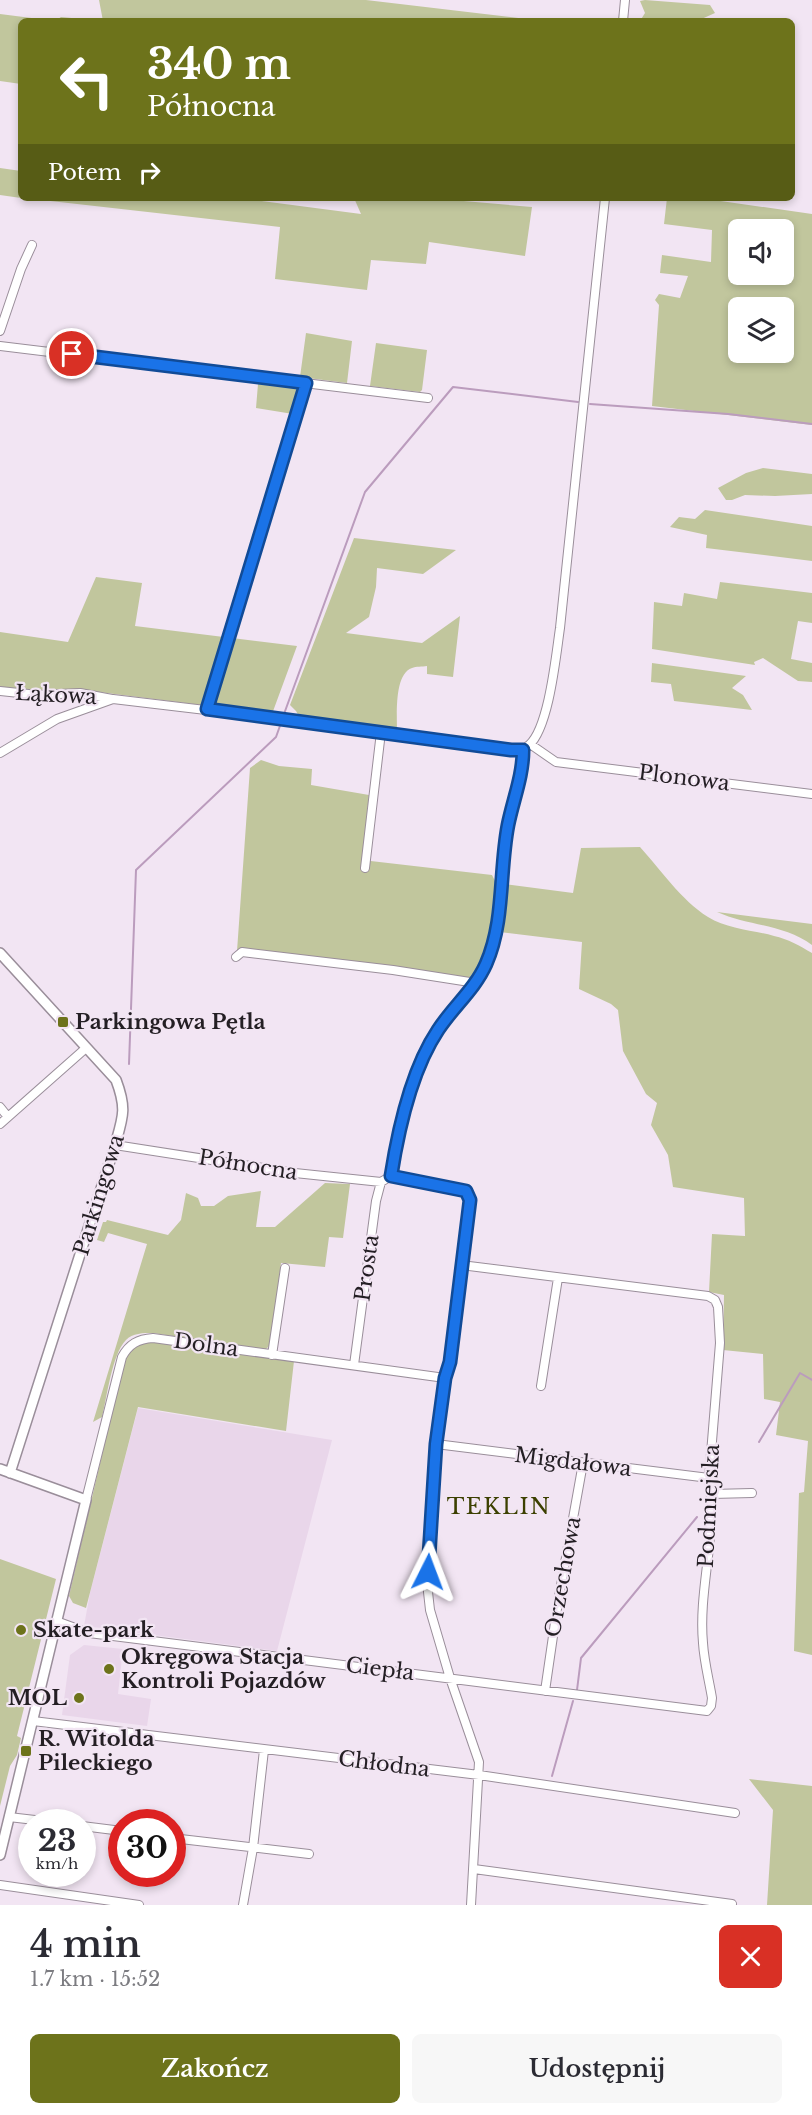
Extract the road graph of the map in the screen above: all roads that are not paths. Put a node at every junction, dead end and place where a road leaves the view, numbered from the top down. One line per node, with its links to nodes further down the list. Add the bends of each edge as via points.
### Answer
1 (625, 0): 2 (street)
2 (623, 18)
3 (605, 201): 13 (street, via 559,639 544,716)
4 (32, 245): 5 (street)
5 (0, 331)
6 (0, 346): 7 (street)
7 (306, 383): 8 (street); 11 (street)
8 (428, 398)
9 (0, 691): 10 (street, Łąkowa, via 38,695 80,693)
10 (113, 699): 11 (street, Łąkowa); 15 (street, via 57,718)
11 (207, 709): 12 (street, Łąkowa)
12 (381, 732): 14 (street, Łąkowa); 17 (street)
13 (530, 744): 14 (street); 16 (street, Plonowa, via 556,762)
14 (523, 750): 20 (street, via 508,826 496,932)
15 (0, 753)
16 (812, 794)
17 (365, 868)
18 (0, 953): 21 (street, Parkingowa)
19 (236, 957): 20 (street, via 242,952)
20 (476, 983): 26 (street, via 437,1031 424,1058 400,1125)
21 (86, 1048): 23 (street); 25 (street, Parkingowa, via 116,1080 123,1099)
22 (0, 1107): 23 (street)
23 (8, 1116): 24 (street)
24 (0, 1124)
25 (115, 1145): 27 (street, Północna); 38 (street, Parkingowa)
26 (391, 1176): 27 (street); 28 (street, via 450,1187 469,1197)
27 (381, 1182): 32 (street, Prosta)
28 (461, 1265): 30 (street); 33 (street)
29 (285, 1268): 31 (street)
30 (558, 1278): 34 (street); 39 (street, Podmiejska, via 715,1299 720,1343)
31 (272, 1354): 32 (street, Dolna); 42 (street, Dolna, via 153,1338 129,1346 120,1364)
32 (354, 1365): 33 (street, Dolna)
33 (445, 1378): 35 (street)
34 (541, 1386)
35 (436, 1444): 36 (street, Migdałowa); 44 (street, via 428,1592)
36 (583, 1463): 39 (street, Migdałowa); 45 (street, Orzechowa)
37 (0, 1469): 38 (street)
38 (10, 1473): 42 (street)
39 (709, 1479): 41 (street, Podmiejska)
40 (752, 1493): 41 (street)
41 (712, 1494): 46 (street, Podmiejska, via 703,1618 712,1698)
42 (86, 1500): 43 (street)
43 (56, 1621): 44 (street, Ciepła, via 89,1633); 47 (street)
44 (450, 1678): 45 (street, Ciepła); 49 (street, via 480,1762)
45 (545, 1690): 46 (street, Ciepła)
46 (707, 1711)
47 (33, 1721): 48 (street, Chłodna); 51 (street)
48 (264, 1750): 49 (street, Chłodna); 54 (street)
49 (479, 1775): 50 (street, Chłodna); 57 (street)
50 (735, 1813)
51 (9, 1817): 52 (street); 56 (street)
52 (18, 1818)
53 (186, 1840): 54 (street)
54 (253, 1848): 55 (street); 61 (street)
55 (309, 1854)
56 (0, 1855)
57 (474, 1869): 59 (street); 62 (street)
58 (0, 1885): 60 (street)
59 (732, 1904)
60 (139, 1905)
61 (243, 1905)
62 (471, 1905)

